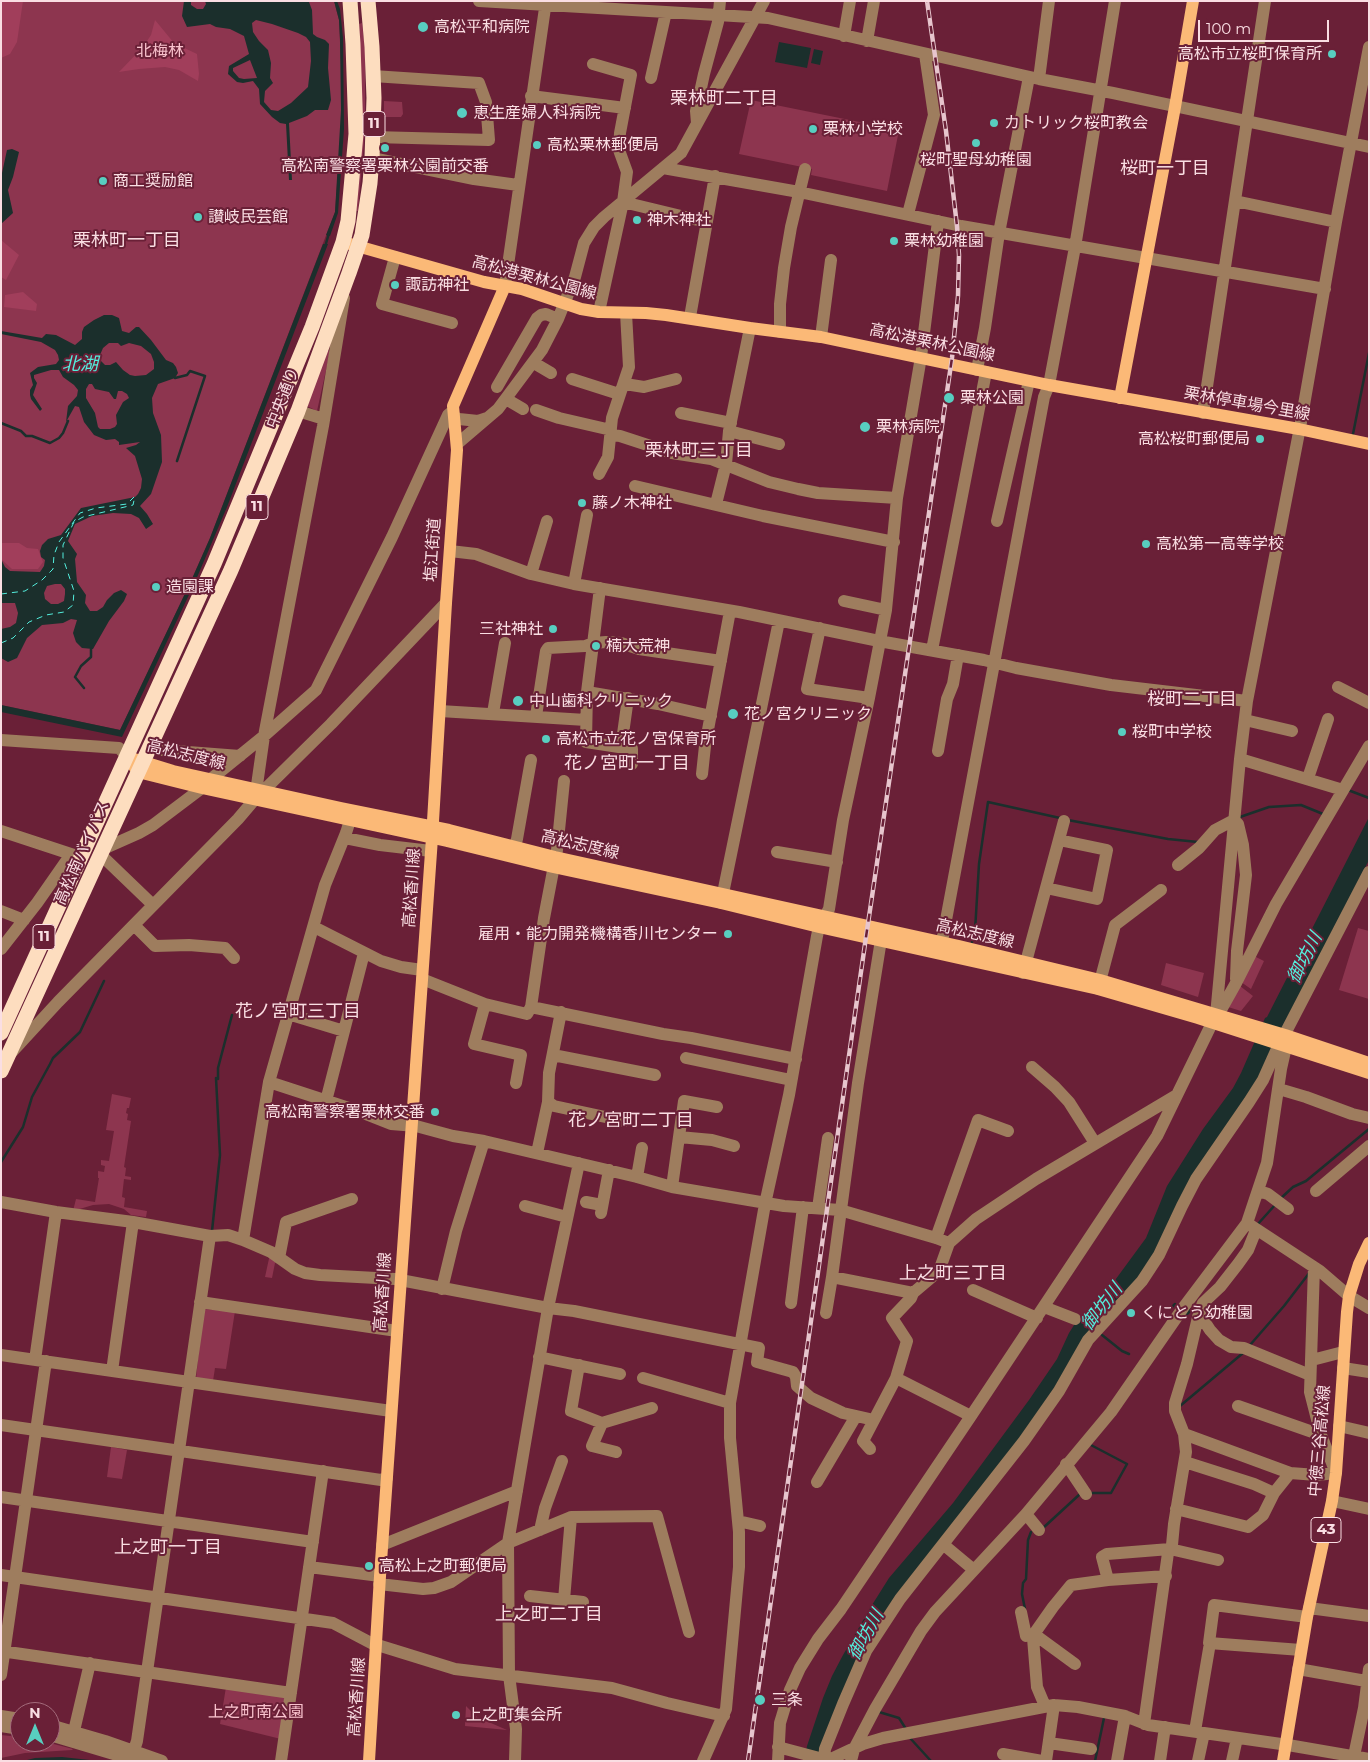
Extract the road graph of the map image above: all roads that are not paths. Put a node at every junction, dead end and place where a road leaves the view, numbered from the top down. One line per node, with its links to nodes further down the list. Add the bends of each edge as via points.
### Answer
1 (350, 1): 47 (highway, 中央通り / 11, via 356,126 348,221)
2 (368, 1): 22 (highway, 中央通り / 11)
3 (479, 1): 12 (street)
4 (720, 1): 15 (street)
5 (764, 1): 16 (street)
6 (850, 1): 17 (street)
7 (874, 1): 18 (street)
8 (1049, 1): 24 (street)
9 (1115, 1): 25 (street)
10 (1194, 1): 27 (main road)
11 (1265, 1): 29 (street)
12 (545, 3): 13 (street); 26 (street)
13 (625, 5): 14 (street)
14 (675, 9): 15 (street); 23 (street)
15 (719, 15): 16 (street); 30 (street, via 696,111)
16 (756, 17): 17 (street); 30 (street)
17 (844, 36): 18 (street)
18 (867, 41): 20 (street)
19 (1369, 47): 32 (street)
20 (927, 55): 24 (street); 42 (street, via 934,115)
21 (593, 64): 28 (street, via 632,75)
22 (373, 76): 31 (highway, 中央通り / 11); 31 (street, via 479,83 486,102 489,140)
23 (651, 78)
24 (1034, 78): 25 (street); 46 (street)
25 (1101, 90): 27 (street); 48 (street)
26 (531, 96): 28 (street); 38 (street)
27 (1175, 107): 29 (street); 50 (main road)
28 (625, 108): 41 (street, via 619,150 626,172)
29 (1247, 121): 32 (street); 40 (street)
30 (697, 125): 35 (street, via 681,153)
31 (373, 138): 34 (highway, 中央通り / 11)
32 (1350, 144): 33 (street); 45 (street)
33 (1369, 147)
34 (372, 158): 38 (street, via 474,180); 47 (highway, 中央通り / 11, via 365,218)
35 (663, 168): 37 (street); 41 (street)
36 (805, 169): 39 (street)
37 (715, 176): 39 (street); 44 (street)
38 (518, 185): 54 (street)
39 (799, 192): 42 (street); 63 (street, via 784,268)
40 (1235, 201): 45 (street); 53 (street)
41 (623, 202): 44 (street); 56 (street, via 604,217 584,242); 57 (street)
42 (908, 214): 43 (street)
43 (938, 221): 46 (street); 65 (street)
44 (706, 222): 59 (street)
45 (1336, 222): 55 (street)
46 (1000, 233): 48 (street); 67 (street)
47 (350, 244): 49 (main road, 高松港栗林公園線); 52 (highway, 中央通り / 11); 139 (highway, 中央通り / 11, via 312,326 240,505)
48 (1074, 247): 50 (street); 72 (street)
49 (395, 257): 54 (main road, 高松港栗林公園線); 61 (street, via 382,304)
50 (1146, 259): 53 (street); 75 (main road)
51 (830, 260): 64 (street)
52 (348, 273): 79 (highway, 中央通り / 11); 84 (street)
53 (1225, 273): 55 (street); 81 (street)
54 (505, 286): 56 (main road, 高松港栗林公園線); 82 (main road, 塩江街道, via 454,401)
55 (1325, 289): 86 (street)
56 (564, 305): 57 (main road, 高松港栗林公園線); 60 (street)
57 (599, 312): 58 (main road, 高松港栗林公園線)
58 (626, 313): 59 (main road, 高松港栗林公園線, via 646,312); 74 (street, via 630,367)
59 (690, 318): 62 (main road, 高松港栗林公園線)
60 (558, 319): 66 (street); 73 (street, via 546,314 537,318)
61 (452, 324)
62 (750, 328): 63 (main road, 高松港栗林公園線); 85 (street)
63 (780, 332): 64 (main road, 高松港栗林公園線)
64 (821, 336): 65 (main road, 高松港栗林公園線)
65 (920, 357): 67 (main road, 高松港栗林公園線); 94 (street)
66 (534, 363): 68 (street); 76 (street)
67 (981, 371): 71 (main road, 高松港栗林公園線); 115 (street)
68 (551, 373)
69 (572, 379): 74 (street)
70 (676, 379): 74 (street)
71 (1029, 381): 72 (main road, 高松港栗林公園線); 97 (street)
72 (1049, 385): 75 (main road, 高松港栗林公園線); 118 (street, via 1044,397)
73 (497, 387)
74 (622, 389): 87 (street, via 612,418)
75 (1120, 398): 81 (main road, 栗林停車場今里線)
76 (506, 399): 77 (street); 83 (street)
77 (523, 410)
78 (536, 410): 87 (street)
79 (298, 411): 84 (street); 144 (highway, 中央通り / 11, via 223,588)
80 (681, 413): 85 (street)
81 (1203, 413): 86 (main road, 栗林停車場今里線)
82 (453, 414): 83 (street, via 459,419 478,421); 88 (main road, 塩江街道); 133 (street, via 448,415 444,422 380,562 316,690)
83 (487, 418): 88 (street)
84 (324, 419): 133 (street)
85 (730, 427): 89 (street); 91 (street)
86 (1299, 429): 90 (main road, 栗林停車場今里線); 123 (street)
87 (611, 432): 91 (street, via 658,449); 92 (street, via 608,456)
88 (457, 444): 100 (main road, 塩江街道)
89 (779, 444)
90 (1369, 444)
91 (726, 464): 94 (street, via 769,482 818,493); 95 (street)
92 (600, 474)
93 (634, 486): 95 (street)
94 (897, 498): 99 (street)
95 (716, 504): 99 (street)
96 (587, 515): 102 (street)
97 (997, 520)
98 (547, 521): 101 (street)
99 (894, 542): 106 (street)
100 (450, 551): 101 (street, via 476,554); 105 (main road, 塩江街道)
101 (531, 574): 102 (street)
102 (574, 584): 103 (street)
103 (600, 588): 107 (street); 114 (street)
104 (844, 601): 106 (street)
105 (446, 603): 110 (street); 111 (main road, 塩江街道)
106 (886, 610): 112 (street)
107 (730, 611): 108 (street); 117 (street)
108 (779, 621): 109 (street); 169 (street)
109 (820, 628): 112 (street); 122 (street, via 807,689)
110 (420, 631): 111 (street, via 428,629); 151 (street, via 338,717)
111 (444, 633): 125 (main road, 塩江街道)
112 (879, 641): 115 (street); 122 (street)
113 (505, 643): 126 (street)
114 (593, 643): 117 (street, via 621,643 639,649); 120 (street); 127 (street, via 548,648)
115 (932, 650): 116 (street)
116 (958, 655): 118 (street); 138 (street)
117 (721, 661): 128 (street)
118 (995, 663): 123 (street, via 1111,685); 177 (street)
119 (1338, 687): 124 (street)
120 (586, 692): 121 (street); 130 (street)
121 (628, 698): 128 (street); 136 (street)
122 (870, 698): 164 (street)
123 (1247, 701): 131 (street)
124 (1369, 703)
125 (440, 711): 126 (street); 157 (main road, 塩江街道)
126 (493, 713): 127 (street)
127 (536, 716): 130 (street)
128 (711, 716): 145 (street)
129 (1328, 719): 146 (street)
130 (586, 720): 136 (street, via 586,742)
131 (1245, 720): 132 (street); 141 (street)
132 (1292, 731)
133 (264, 736): 140 (street); 151 (street)
134 (1, 740): 139 (street, via 119,748)
135 (1369, 746): 150 (street)
136 (621, 748): 143 (street, via 632,749)
137 (162, 750): 140 (street)
138 (938, 751)
139 (127, 756): 144 (main road, 高松志度線); 147 (highway, 中央通り / 11)
140 (240, 756): 149 (street)
141 (1240, 759): 146 (street); 153 (street)
142 (530, 760): 160 (street)
143 (632, 764)
144 (138, 773): 149 (main road, 高松志度線); 159 (highway, 高松南バイパス / 11)
145 (702, 774)
146 (1308, 778): 150 (street)
147 (116, 780): 162 (highway, 高松南バイパス / 11)
148 (564, 781): 163 (street)
149 (206, 784): 151 (main road, 高松志度線); 159 (street, via 146,829)
150 (1343, 790): 183 (street, via 1276,904)
151 (258, 793): 152 (main road, 高松志度線); 170 (street, via 238,819)
152 (351, 816): 156 (street); 157 (main road, 高松志度線)
153 (1234, 820): 165 (street, via 1215,830); 183 (street, via 1243,845 1246,875); 189 (street)
154 (1064, 821): 158 (street)
155 (1, 831): 162 (street)
156 (344, 838): 157 (street, via 380,845); 175 (street, via 325,885)
157 (432, 839): 160 (main road, 高松志度線); 182 (main road, 高松香川線)
158 (1059, 840): 167 (street); 167 (street, via 1107,850 1097,899)
159 (102, 852): 170 (street); 195 (highway, 高松南バイパス / 11)
160 (513, 852): 163 (main road, 高松志度線)
161 (777, 852): 164 (street)
162 (80, 857): 172 (street, via 67,860); 191 (highway, 高松南バイパス / 11)
163 (554, 862): 169 (main road, 高松志度線); 186 (street)
164 (837, 862): 173 (street, via 829,909)
165 (1178, 865)
166 (1369, 872): 192 (street)
167 (1046, 888): 181 (street)
168 (1161, 890): 184 (street, via 1115,925)
169 (722, 899): 173 (main road, 高松志度線)
170 (153, 905): 174 (street)
171 (1, 911): 172 (street)
172 (24, 920): 178 (street)
173 (822, 922): 176 (main road, 高松志度線); 177 (main road, 高松志度線); 196 (street)
174 (134, 925): 180 (street, via 155,946 226,948); 195 (street)
175 (314, 927): 179 (street); 188 (street)
176 (881, 940): 177 (main road, 高松志度線); 236 (street)
177 (941, 948): 181 (main road, 高松志度線)
178 (1, 949)
179 (364, 952): 182 (street); 190 (street)
180 (234, 958)
181 (1024, 968): 184 (main road, 高松志度線)
182 (422, 974): 185 (street); 212 (main road, 高松香川線)
183 (1236, 983): 189 (street)
184 (1099, 984): 189 (main road, 高松志度線)
185 (485, 1004): 186 (street, via 527,1014); 204 (street, via 474,1044 521,1055)
186 (531, 1007): 187 (street)
187 (561, 1012): 193 (street); 196 (street)
188 (288, 1014): 190 (street); 203 (street)
189 (1214, 1019): 192 (main road, 高松志度線); 206 (street)
190 (344, 1031): 207 (street)
191 (1, 1033)
192 (1282, 1041): 197 (main road, 高松志度線); 200 (main road, 高松志度線); 205 (street); 323 (street, via 1263,1080 1196,1179 1160,1255 1088,1340 1059,1391 1024,1441)
193 (553, 1055): 201 (street); 208 (street)
194 (686, 1058): 202 (street)
195 (5, 1059): 199 (highway, 高松南バイパス / 11)
196 (796, 1059): 202 (street)
197 (1369, 1063)
198 (1032, 1067): 217 (street, via 1069,1102)
199 (1, 1071)
200 (1369, 1073)
201 (655, 1075)
202 (791, 1080): 231 (street)
203 (269, 1082): 207 (street); 243 (street)
204 (516, 1082)
205 (1279, 1089): 210 (street); 227 (street)
206 (1178, 1095): 217 (street); 258 (street, via 1157,1136)
207 (326, 1101): 212 (street, via 391,1124)
208 (548, 1102): 211 (street); 221 (street)
209 (717, 1107): 214 (street, via 684,1101)
210 (1369, 1118)
211 (624, 1121)
212 (411, 1126): 216 (street); 249 (main road, 高松香川線)
213 (1008, 1131): 242 (street, via 978,1120)
214 (679, 1137): 218 (street); 225 (street)
215 (828, 1138): 234 (street)
216 (484, 1141): 221 (street); 251 (street)
217 (1095, 1144): 244 (street, via 998,1204)
218 (734, 1146)
219 (1369, 1146): 226 (street)
220 (642, 1148): 224 (street)
221 (537, 1153): 222 (street)
222 (579, 1163): 223 (street); 238 (street)
223 (609, 1170): 224 (street); 230 (street, via 602,1209)
224 (637, 1177): 225 (street)
225 (672, 1187): 231 (street)
226 (1316, 1190)
227 (1259, 1191): 235 (street); 240 (street)
228 (343, 1199): 246 (street, via 298,1222 286,1222)
229 (1, 1202): 237 (street)
230 (586, 1202)
231 (765, 1204): 233 (street); 266 (street)
232 (525, 1206): 238 (street)
233 (803, 1207): 234 (street); 257 (street)
234 (818, 1208): 236 (street)
235 (1288, 1209)
236 (840, 1210): 242 (street); 248 (street)
237 (56, 1212): 239 (street); 271 (street)
238 (567, 1217): 259 (street)
239 (133, 1222): 241 (street); 274 (street)
240 (1252, 1226): 247 (street); 250 (street); 255 (street, via 1248,1250)
241 (210, 1236): 243 (street, via 228,1235); 256 (street)
242 (936, 1238): 244 (street)
243 (243, 1240): 246 (street)
244 (949, 1243): 253 (street, via 939,1271)
245 (1369, 1243): 254 (main road, 中徳三谷高松線 / 43)
246 (279, 1258): 249 (street, via 305,1273)
247 (1314, 1267): 254 (street); 270 (street)
248 (832, 1277): 253 (street); 262 (street)
249 (400, 1280): 251 (street); 265 (main road, 高松香川線)
250 (1200, 1286): 255 (street); 300 (street, via 1111,1412)
251 (442, 1289): 259 (street)
252 (973, 1290): 263 (street)
253 (912, 1293): 279 (street, via 892,1318 907,1341)
254 (1349, 1296): 260 (street); 267 (main road, 中徳三谷高松線 / 43)
255 (1208, 1298): 261 (street)
256 (200, 1302): 265 (street); 280 (street)
257 (791, 1303)
258 (1044, 1307): 263 (street); 264 (street)
259 (548, 1308): 266 (street); 269 (street)
260 (1369, 1308)
261 (1198, 1312): 277 (street, via 1219,1340 1231,1347 1244,1348); 293 (street, via 1175,1403)
262 (826, 1313)
263 (1037, 1318): 286 (street)
264 (1075, 1319)
265 (396, 1331): 284 (main road, 高松香川線)
266 (740, 1344): 281 (street); 285 (street, via 759,1348 757,1362 793,1372 797,1386 811,1398)
267 (1344, 1352): 270 (street); 273 (main road, 中徳三谷高松線 / 43)
268 (1, 1355): 271 (street)
269 (539, 1357): 272 (street); 306 (street)
270 (1312, 1360): 277 (street)
271 (40, 1361): 274 (street); 291 (street)
272 (579, 1365): 276 (street); 288 (street, via 571,1411)
273 (1343, 1368): 275 (street); 290 (main road, 中徳三谷高松線 / 43)
274 (112, 1371): 280 (street)
275 (1369, 1372)
276 (620, 1374)
277 (1310, 1376): 294 (street, via 1310,1392)
278 (644, 1378): 281 (street)
279 (896, 1378): 286 (street); 287 (street)
280 (188, 1382): 284 (street); 296 (street)
281 (730, 1403): 317 (street)
282 (1238, 1406): 294 (street)
283 (652, 1408): 288 (street)
284 (391, 1411): 304 (main road, 高松香川線)
285 (856, 1416): 287 (street); 305 (street)
286 (971, 1416): 369 (street, via 800,1668 780,1723)
287 (874, 1420): 295 (street, via 863,1441)
288 (602, 1423): 297 (street, via 592,1446)
289 (1, 1425): 291 (street)
290 (1339, 1426): 292 (street); 303 (main road, 中徳三谷高松線 / 43)
291 (37, 1430): 296 (street); 310 (street)
292 (1369, 1433)
293 (1184, 1434): 299 (street); 302 (street)
294 (1321, 1434): 303 (street)
295 (870, 1449)
296 (178, 1451): 301 (street); 316 (street)
297 (616, 1452)
298 (562, 1462): 319 (street, via 544,1508)
299 (1185, 1462): 307 (street); 312 (street)
300 (1066, 1464): 308 (street); 314 (street)
301 (323, 1471): 304 (street, via 381,1480); 321 (street)
302 (1290, 1473): 303 (street); 307 (street)
303 (1336, 1473): 311 (main road, 中徳三谷高松線 / 43)
304 (387, 1478): 324 (main road, 高松香川線)
305 (817, 1482)
306 (517, 1491): 322 (street); 324 (street)
307 (1274, 1492): 312 (street, via 1263,1515 1248,1527)
308 (1086, 1494)
309 (1, 1497): 310 (street)
310 (26, 1500): 316 (street); 331 (street)
311 (1332, 1501): 313 (street); 339 (main road, 中徳三谷高松線 / 43)
312 (1176, 1509): 325 (street)
313 (1369, 1510)
314 (1026, 1514): 320 (street); 328 (street)
315 (571, 1517): 319 (street); 336 (street); 342 (street, via 657,1516)
316 (168, 1521): 321 (street); 335 (street)
317 (738, 1521): 318 (street); 358 (street, via 739,1567)
318 (760, 1526)
319 (540, 1530): 322 (street)
320 (1039, 1530)
321 (313, 1542): 327 (street)
322 (508, 1543): 332 (street, via 451,1582 434,1588 422,1589); 353 (street)
323 (944, 1544): 328 (street); 375 (street, via 900,1599 866,1651)
324 (382, 1545): 332 (main road, 高松香川線)
325 (1170, 1549): 326 (street); 330 (street); 333 (street, via 1102,1557)
326 (1218, 1560)
327 (309, 1567): 332 (street); 341 (street)
328 (974, 1570): 372 (street, via 921,1631 875,1709)
329 (1, 1575): 331 (street)
330 (1166, 1576): 333 (street); 360 (street)
331 (16, 1577): 335 (street); 347 (street)
332 (380, 1580): 345 (main road, 高松香川線)
333 (1108, 1580): 343 (street, via 1071,1585)
334 (530, 1596): 336 (street)
335 (158, 1598): 341 (street); 351 (street)
336 (564, 1600): 337 (street)
337 (584, 1602)
338 (1021, 1612): 343 (street)
339 (1308, 1612): 340 (street); 344 (street, via 1214,1605); 346 (main road, 中徳三谷高松線 / 43)
340 (1369, 1616)
341 (302, 1618): 345 (street, via 333,1623); 355 (street)
342 (689, 1632)
343 (1027, 1636): 349 (street); 356 (street, via 1037,1687)
344 (1210, 1643): 346 (street); 364 (street)
345 (377, 1644): 353 (street, via 455,1669); 379 (main road, 高松香川線)
346 (1301, 1650): 350 (main road, 中徳三谷高松線 / 43)
347 (3, 1651): 348 (street); 352 (street)
348 (90, 1664): 351 (street); 363 (street)
349 (1075, 1664)
350 (1298, 1669): 354 (street); 368 (main road, 中徳三谷高松線 / 43)
351 (147, 1672): 355 (street); 373 (street)
352 (1, 1675)
353 (510, 1675): 358 (street, via 612,1688); 380 (street, via 516,1729)
354 (1368, 1675): 357 (street)
355 (291, 1693): 378 (street)
356 (1050, 1705): 359 (street); 367 (street); 372 (street, via 889,1737 863,1744)
357 (1366, 1708): 374 (street)
358 (724, 1716): 381 (street)
359 (1125, 1716): 360 (street); 385 (street)
360 (1144, 1724): 361 (street)
361 (1165, 1727): 364 (street); 386 (street)
362 (60, 1728): 363 (street)
363 (74, 1731): 373 (street)
364 (1199, 1732): 366 (street); 387 (street)
365 (60, 1737): 373 (street)
366 (1237, 1738): 368 (street); 388 (street)
367 (1049, 1743): 370 (street); 384 (street)
368 (1286, 1744): 374 (street); 389 (main road, 中徳三谷高松線 / 43)
369 (778, 1747): 375 (street); 382 (street)
370 (1091, 1750)
371 (1003, 1754): 383 (street)
372 (853, 1755): 375 (street)
373 (135, 1756): 377 (street)
374 (1354, 1756): 376 (street)
375 (823, 1759)
376 (1369, 1759)
377 (162, 1761)
378 (281, 1761)
379 (369, 1761)
380 (515, 1761)
381 (703, 1761)
382 (778, 1761)
383 (1042, 1761)
384 (1046, 1761)
385 (1117, 1761)
386 (1160, 1761)
387 (1198, 1761)
388 (1232, 1761)
389 (1283, 1761)

